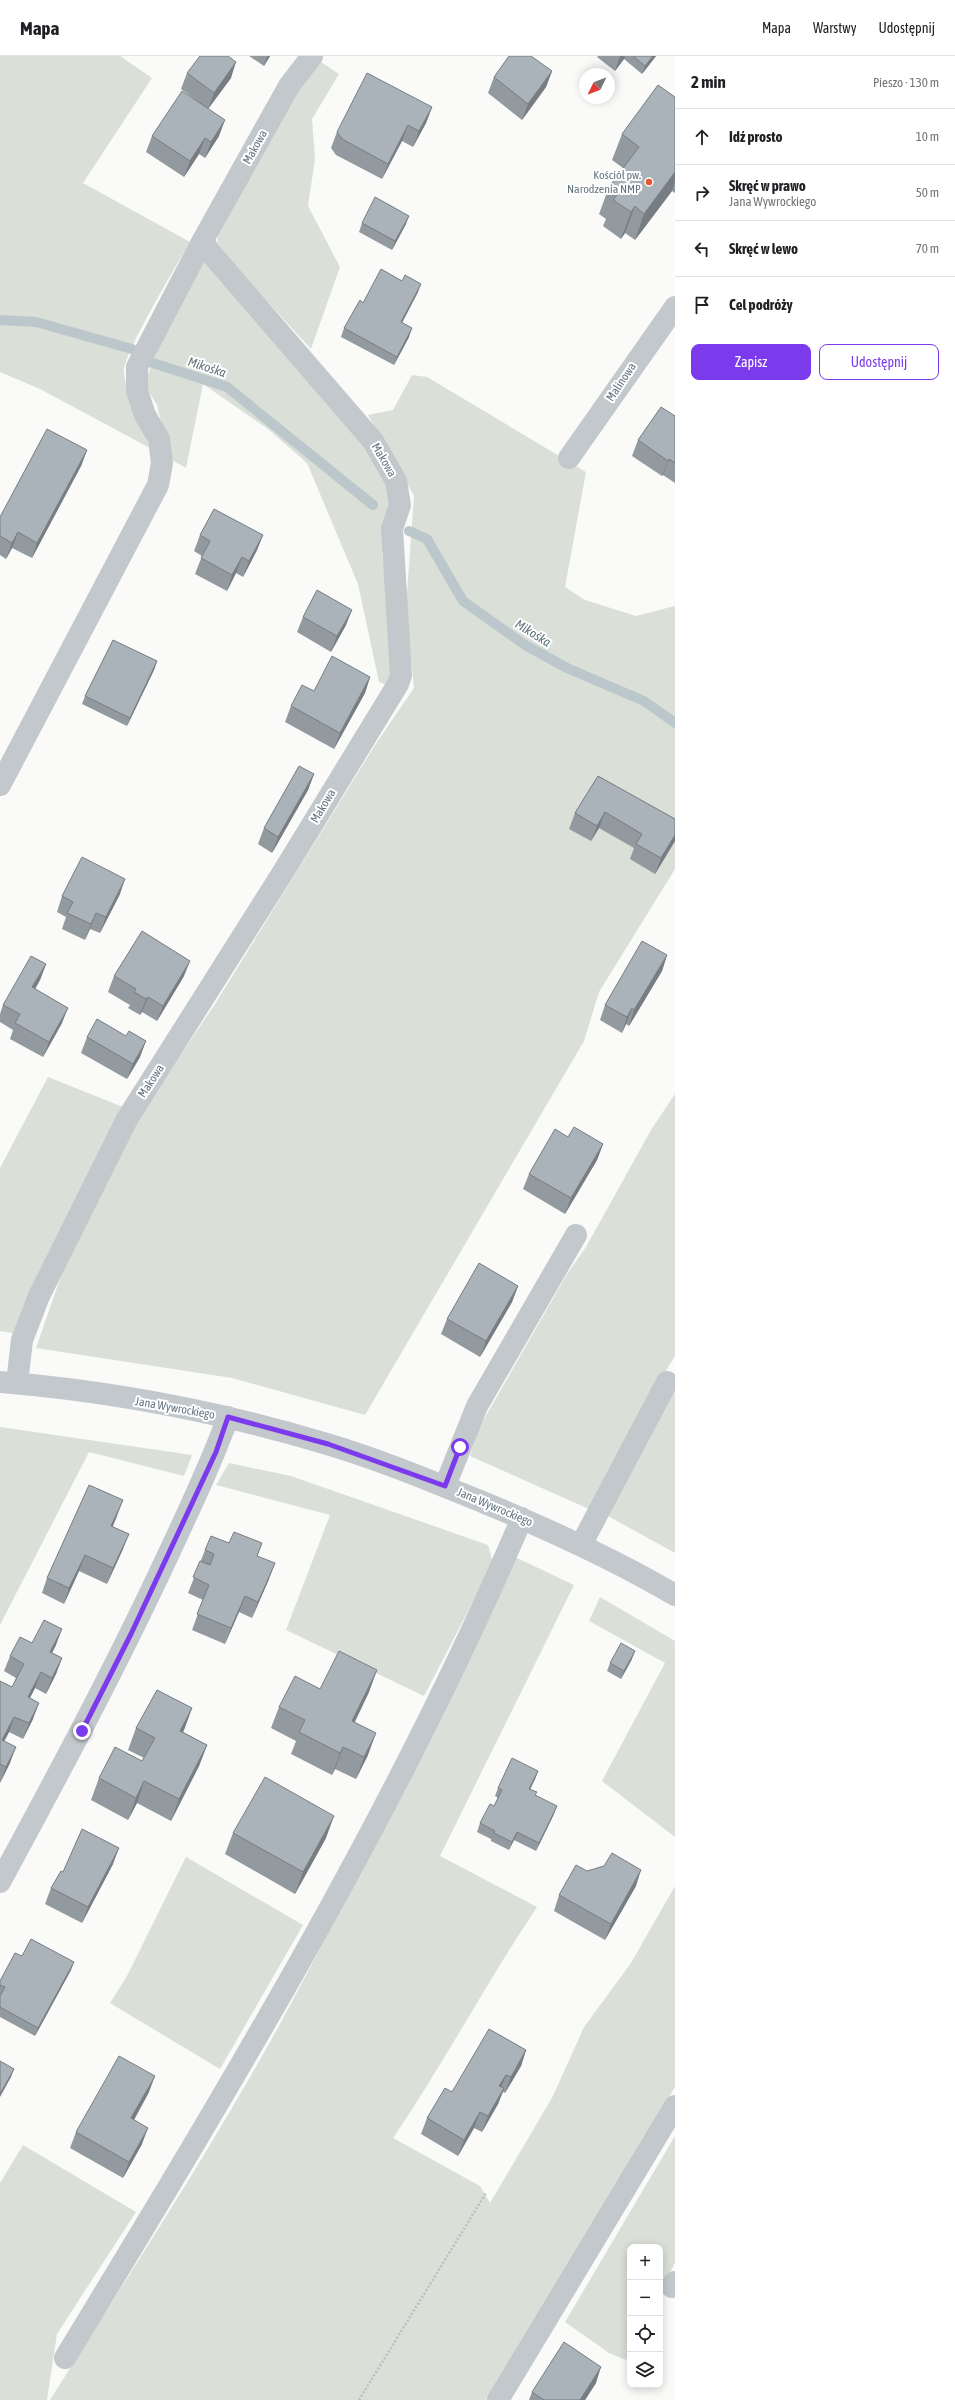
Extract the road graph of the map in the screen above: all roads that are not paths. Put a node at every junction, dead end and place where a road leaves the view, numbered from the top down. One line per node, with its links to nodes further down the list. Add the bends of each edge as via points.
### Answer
1 (312, 56): 2 (street, Makowa, via 289,86)
2 (203, 240): 5 (street, Makowa, via 137,367 137,392 145,415 159,439 162,463 158,485); 7 (street, Makowa, via 219,263 374,441 396,481 400,505 392,529 400,675 398,684 285,869 127,1120 39,1296)
3 (675, 307): 4 (street, Malinowa)
4 (569, 458)
5 (0, 785)
6 (576, 1235): 10 (street, via 477,1406)
7 (8, 1382): 9 (street, Jana Wywrockiego)
8 (667, 1382): 12 (street)
9 (228, 1417): 10 (street, Jana Wywrockiego, via 328,1444); 14 (street, via 216,1452 131,1634)
10 (445, 1486): 11 (street, Jana Wywrockiego)
11 (522, 1518): 12 (street, Jana Wywrockiego); 16 (street, via 491,1591 391,1793 224,2097)
12 (582, 1546): 13 (street, Jana Wywrockiego, via 629,1568)
13 (675, 1595)
14 (0, 1882)
15 (675, 2106): 17 (street)
16 (65, 2358)
17 (498, 2400)

